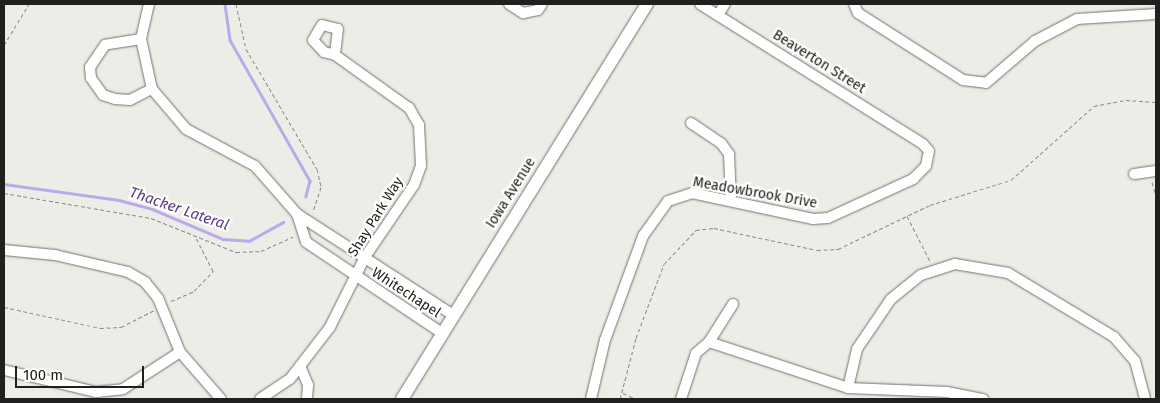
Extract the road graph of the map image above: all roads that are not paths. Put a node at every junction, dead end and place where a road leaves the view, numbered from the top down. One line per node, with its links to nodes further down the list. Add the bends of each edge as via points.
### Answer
1 (149, 4): 10 (street)
2 (509, 4): 3 (street, via 523,13 538,10)
3 (542, 4)
4 (647, 4): 23 (street, Iowa Avenue)
5 (700, 4): 9 (street, Beaverton Street)
6 (725, 4): 9 (street)
7 (854, 4): 8 (street, via 858,13 963,80 986,83 1035,41 1077,19)
8 (1156, 14)
9 (718, 15): 14 (street, Beaverton Street)
10 (141, 39): 12 (street, Whitechapel); 12 (street, via 105,45 90,67 91,78 103,95 115,99 130,100)
11 (335, 55): 20 (street, Shay Park Way, via 390,92 409,108 419,125 421,166 414,185)
12 (152, 89): 18 (street, Whitechapel, via 186,129 255,166)
13 (691, 123): 17 (street, via 721,143 729,154)
14 (923, 144): 17 (street, Meadowbrook Drive, via 928,159 921,172 828,218)
15 (1152, 171): 16 (street)
16 (1134, 174)
17 (731, 200): 34 (street, Meadowbrook Drive, via 680,195 649,223 606,340)
18 (297, 214): 20 (street, Whitechapel); 21 (street, Whitechapel, via 306,242)
19 (4, 250): 26 (street, via 55,255 128,272 145,282 161,306)
20 (365, 257): 21 (street, Shay Park Way); 23 (street, Whitechapel)
21 (356, 278): 24 (street, Whitechapel); 27 (street, Shay Park Way, via 330,327)
22 (733, 304): 25 (street)
23 (453, 315): 24 (street, Iowa Avenue)
24 (442, 333): 33 (street, Iowa Avenue)
25 (709, 342): 29 (street); 35 (street, via 696,353)
26 (180, 352): 28 (street, via 123,389 96,392); 30 (street)
27 (300, 366): 31 (street, Shay Park Way, via 290,379); 32 (street, via 308,385)
28 (4, 370)
29 (848, 388): 36 (street, via 947,392); 37 (street, via 857,349 876,317 908,283 933,270 956,264 985,266 1022,280 1126,347 1135,361)
30 (221, 399)
31 (260, 399)
32 (307, 399)
33 (402, 399)
34 (591, 399)
35 (681, 399)
36 (983, 399)
37 (1145, 399)

